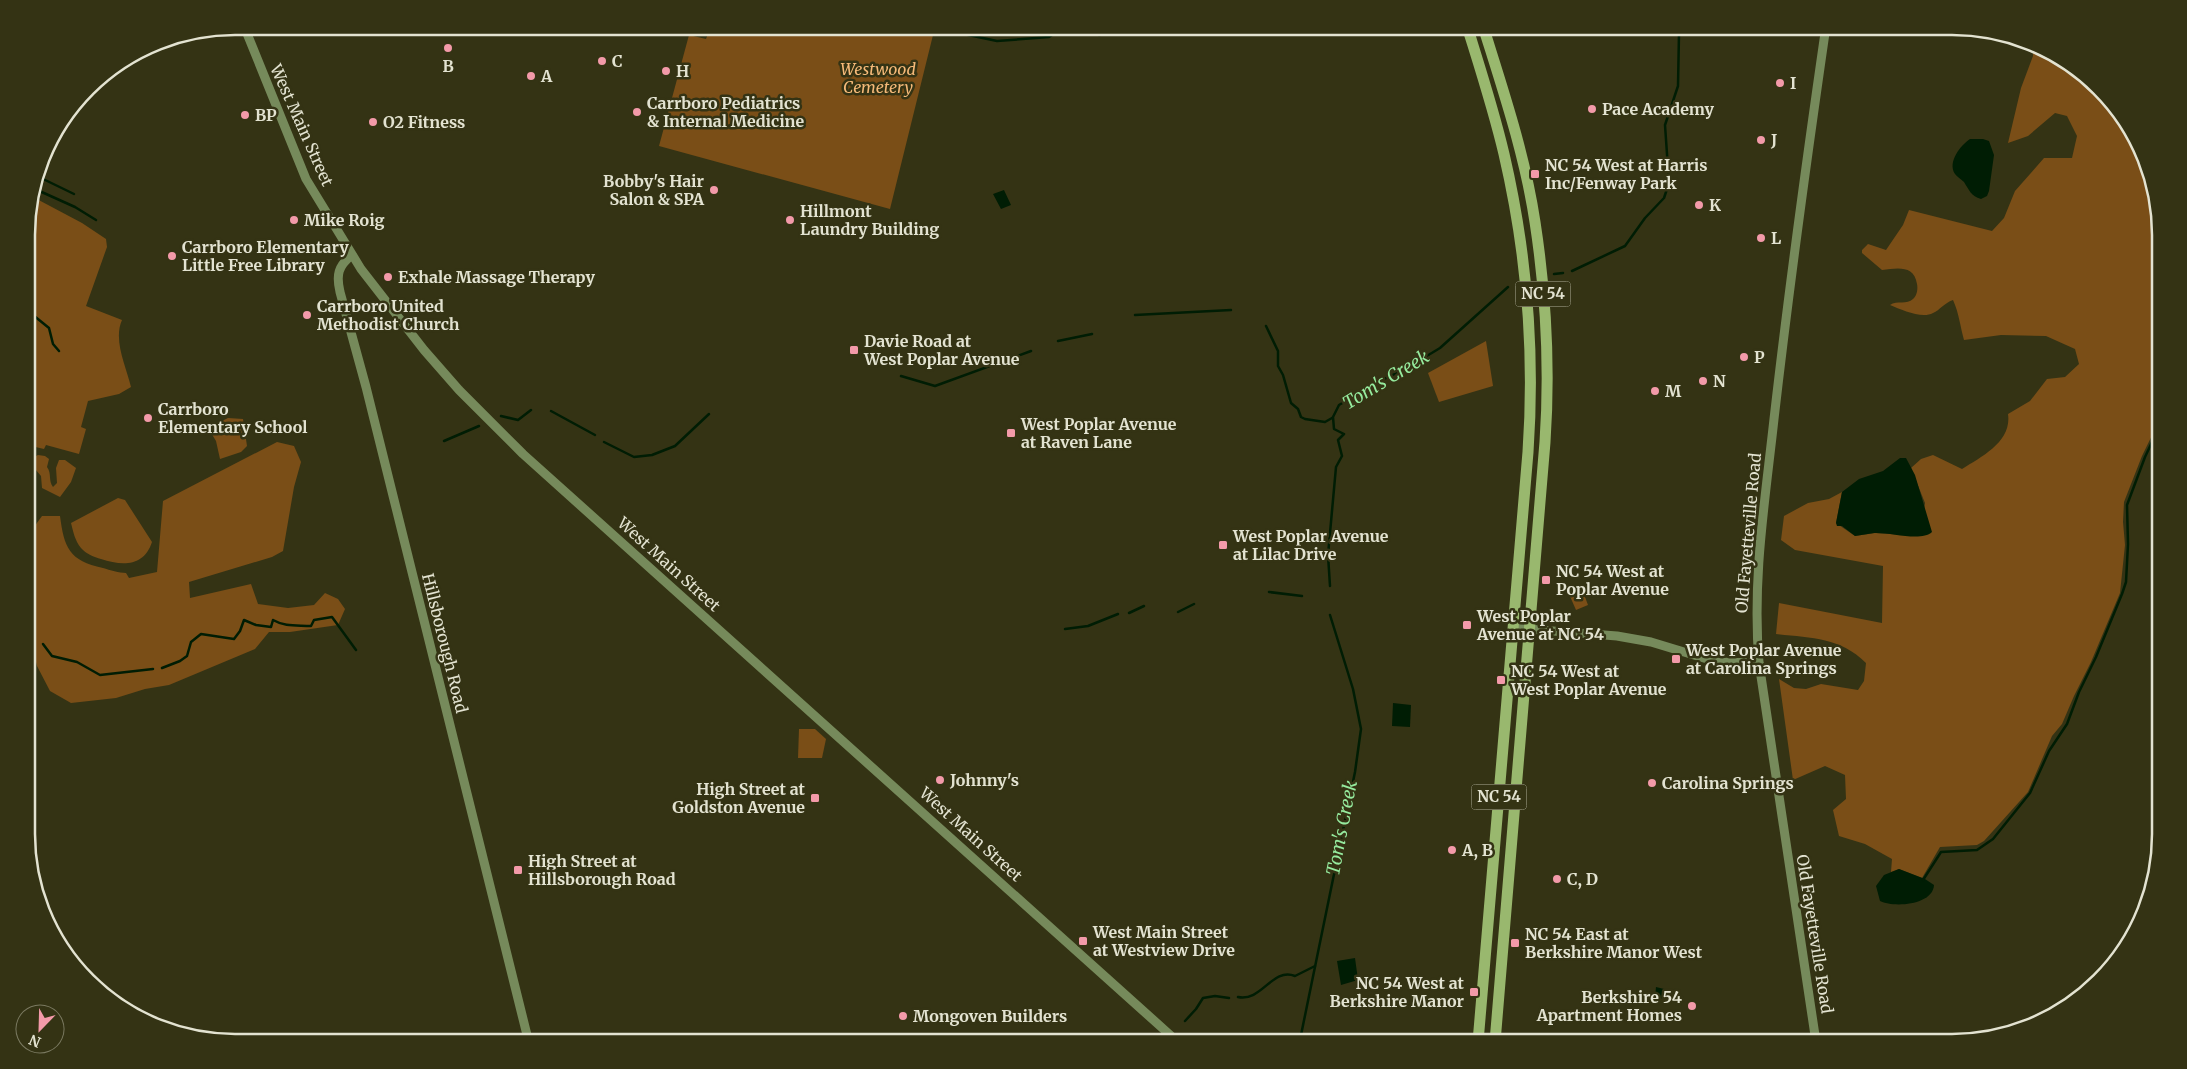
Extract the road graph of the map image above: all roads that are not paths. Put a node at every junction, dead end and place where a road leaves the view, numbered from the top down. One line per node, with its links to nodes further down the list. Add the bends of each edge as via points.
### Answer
1 (248, 35): 5 (street, West Main Street, via 306,179)
2 (1470, 35): 6 (highway, NC 54, via 1506,161 1524,259 1528,306 1531,405)
3 (1487, 35): 7 (highway, NC 54, via 1518,141 1535,220 1542,275 1547,412)
4 (1825, 35): 8 (street, Old Fayetteville Road, via 1785,320 1758,564 1755,606)
5 (352, 255): 9 (street, Hillsborough Road, via 338,271 340,292); 10 (street, West Main Street, via 424,350 492,424)
6 (1514, 628): 7 (street); 11 (highway, NC 54)
7 (1529, 629): 8 (street, via 1626,638 1717,662); 12 (highway, NC 54)
8 (1759, 663): 13 (street, Old Fayetteville Road)
9 (527, 1034)
10 (1170, 1034)
11 (1479, 1034)
12 (1496, 1034)
13 (1815, 1034)

